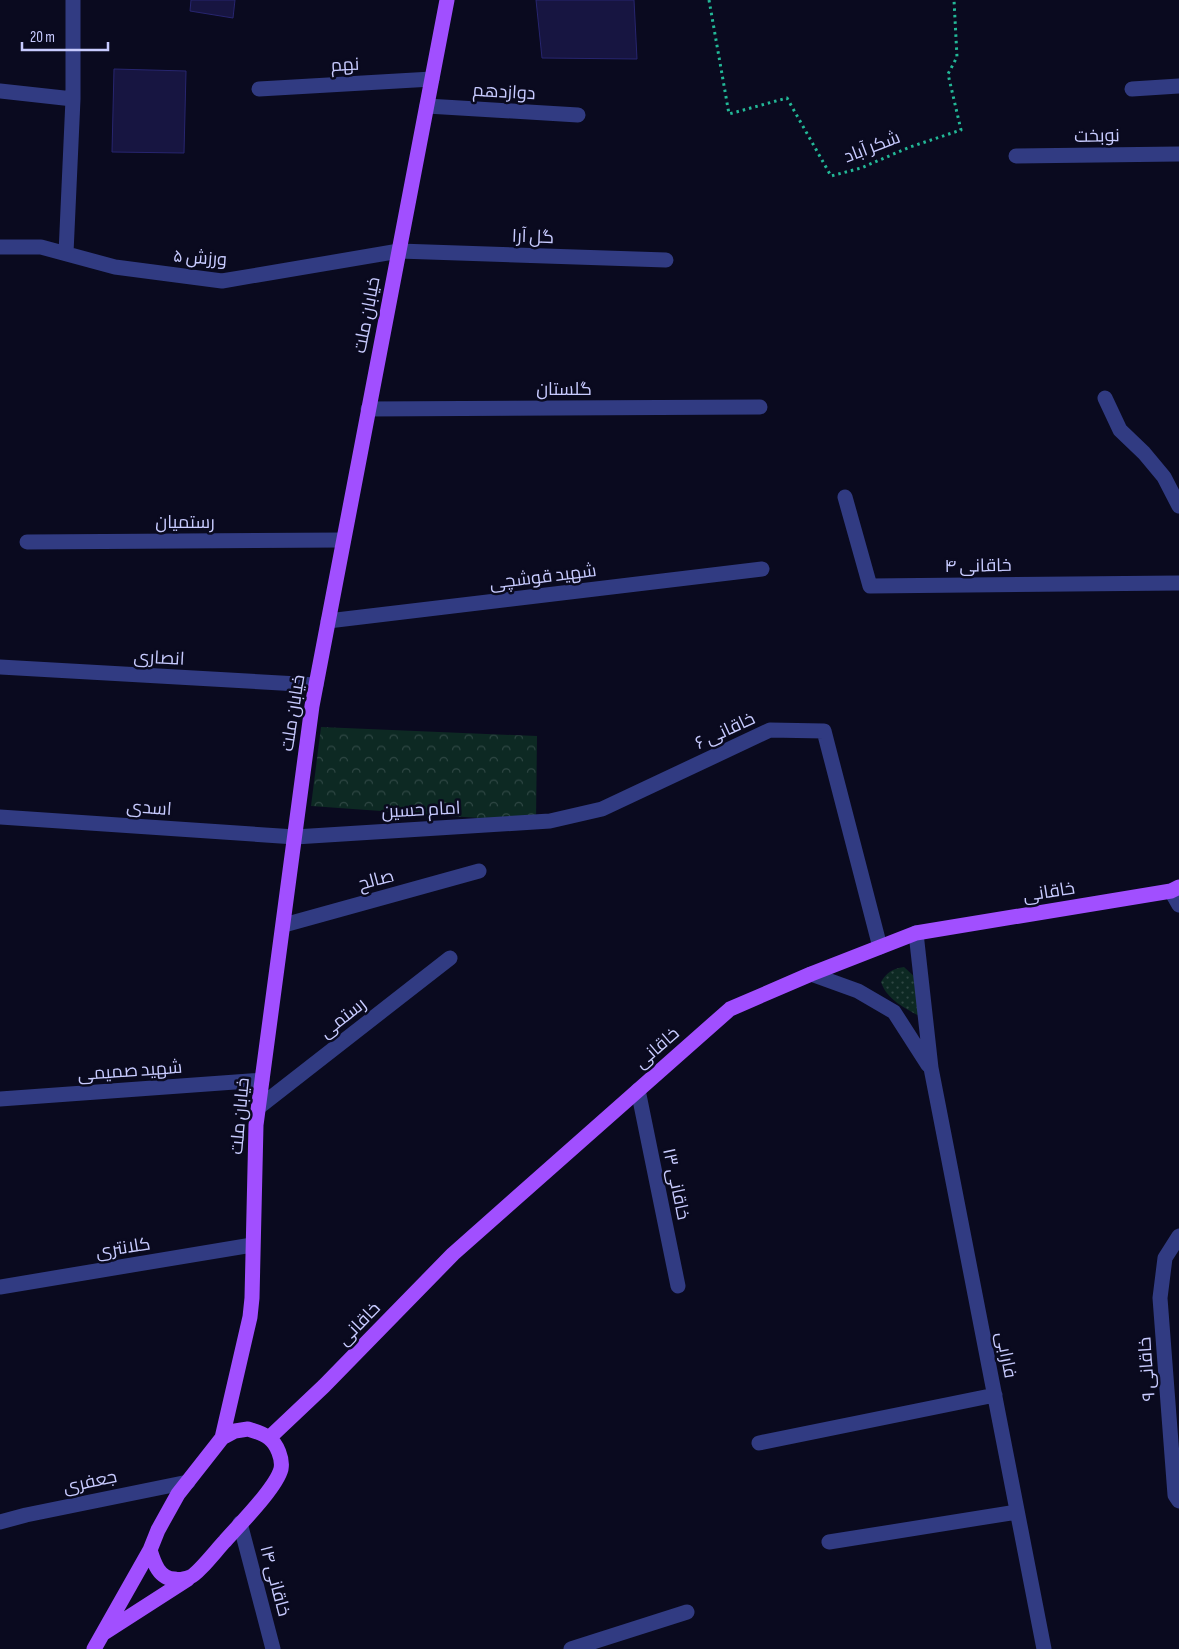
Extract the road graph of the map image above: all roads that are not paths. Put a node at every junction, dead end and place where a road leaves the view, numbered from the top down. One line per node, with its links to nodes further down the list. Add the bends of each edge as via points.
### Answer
1 (73, 0): 8 (street)
2 (447, 0): 3 (main road, خیابان ملت)
3 (432, 79): 5 (street, نهم); 9 (main road, خیابان ملت)
4 (1179, 86): 6 (street)
5 (259, 89)
6 (1132, 89)
7 (0, 92): 8 (street)
8 (73, 99): 15 (street)
9 (427, 106): 10 (street, دوازدهم); 14 (main road, خیابان ملت)
10 (578, 115)
11 (1179, 154): 12 (street, نوبخت)
12 (1016, 156)
13 (0, 247): 15 (street, ورزش ۵, via 41,246)
14 (399, 251): 15 (street, ورزش ۵, via 222,282 115,267); 16 (street, گل آرا); 19 (main road, خیابان ملت)
15 (66, 253)
16 (666, 260)
17 (1104, 398): 21 (street, via 1120,430 1164,476)
18 (760, 407): 19 (street, گلستان)
19 (368, 409): 22 (main road, خیابان ملت)
20 (845, 497): 25 (street, خاقانی ۴, via 870,586)
21 (1179, 506)
22 (344, 540): 23 (street, رستمیان); 26 (main road, خیابان ملت)
23 (27, 542)
24 (762, 569): 26 (street, شهید قوشچی)
25 (1179, 583)
26 (328, 621): 28 (main road, خیابان ملت)
27 (0, 667): 28 (street, انصاری)
28 (316, 686): 31 (main road, خیابان ملت)
29 (0, 816): 31 (street, اسدی)
30 (550, 821): 31 (street, امام حسین); 37 (street, خاقانی ۶, via 602,809 770,730 824,731)
31 (295, 837): 35 (main road, خیابان ملت)
32 (479, 871): 35 (street, صالح)
33 (1175, 889): 34 (street); 36 (main road, خاقانی)
34 (1179, 905)
35 (284, 924): 41 (main road, خیابان ملت)
36 (916, 933): 37 (main road, خاقانی); 40 (street, فارابی)
37 (880, 947): 39 (main road, خاقانی)
38 (450, 958): 44 (street, رستمی)
39 (811, 974): 40 (street, فارابی, via 858,991 894,1012); 42 (main road, خاقانی, via 730,1009)
40 (930, 1068): 49 (street, فارابی)
41 (262, 1080): 43 (street, شهید صمیمی); 44 (main road, خیابان ملت)
42 (638, 1090): 47 (street, خاقانی ۱۳); 51 (main road, خاقانی, via 453,1254)
43 (0, 1099)
44 (259, 1107): 46 (main road, خیابان ملت)
45 (1179, 1236): 54 (street, خاقانی ٩, via 1165,1258 1160,1298 1175,1495)
46 (252, 1245): 48 (street, کلانتری); 50 (main road, خیابان ملت, via 250,1317)
47 (678, 1286)
48 (0, 1287)
49 (995, 1395): 52 (street); 55 (street, فارابی)
50 (222, 1438): 51 (main road, via 235,1431 248,1430); 53 (main road)
51 (269, 1438): 57 (main road, via 276,1445 282,1466 269,1490)
52 (759, 1443)
53 (188, 1482): 56 (street, جعفری); 59 (main road, via 178,1494)
54 (1179, 1501)
55 (1017, 1512): 58 (street); 66 (street, فارابی)
56 (0, 1522)
57 (240, 1523): 60 (main road); 64 (street, خاقانی ۱۴)
58 (829, 1542)
59 (150, 1550): 60 (main road, via 161,1574 174,1580); 62 (main road)
60 (192, 1577): 62 (main road)
61 (687, 1612): 65 (street)
62 (101, 1635): 63 (main road)
63 (94, 1649)
64 (273, 1649)
65 (571, 1649)
66 (1044, 1649)

